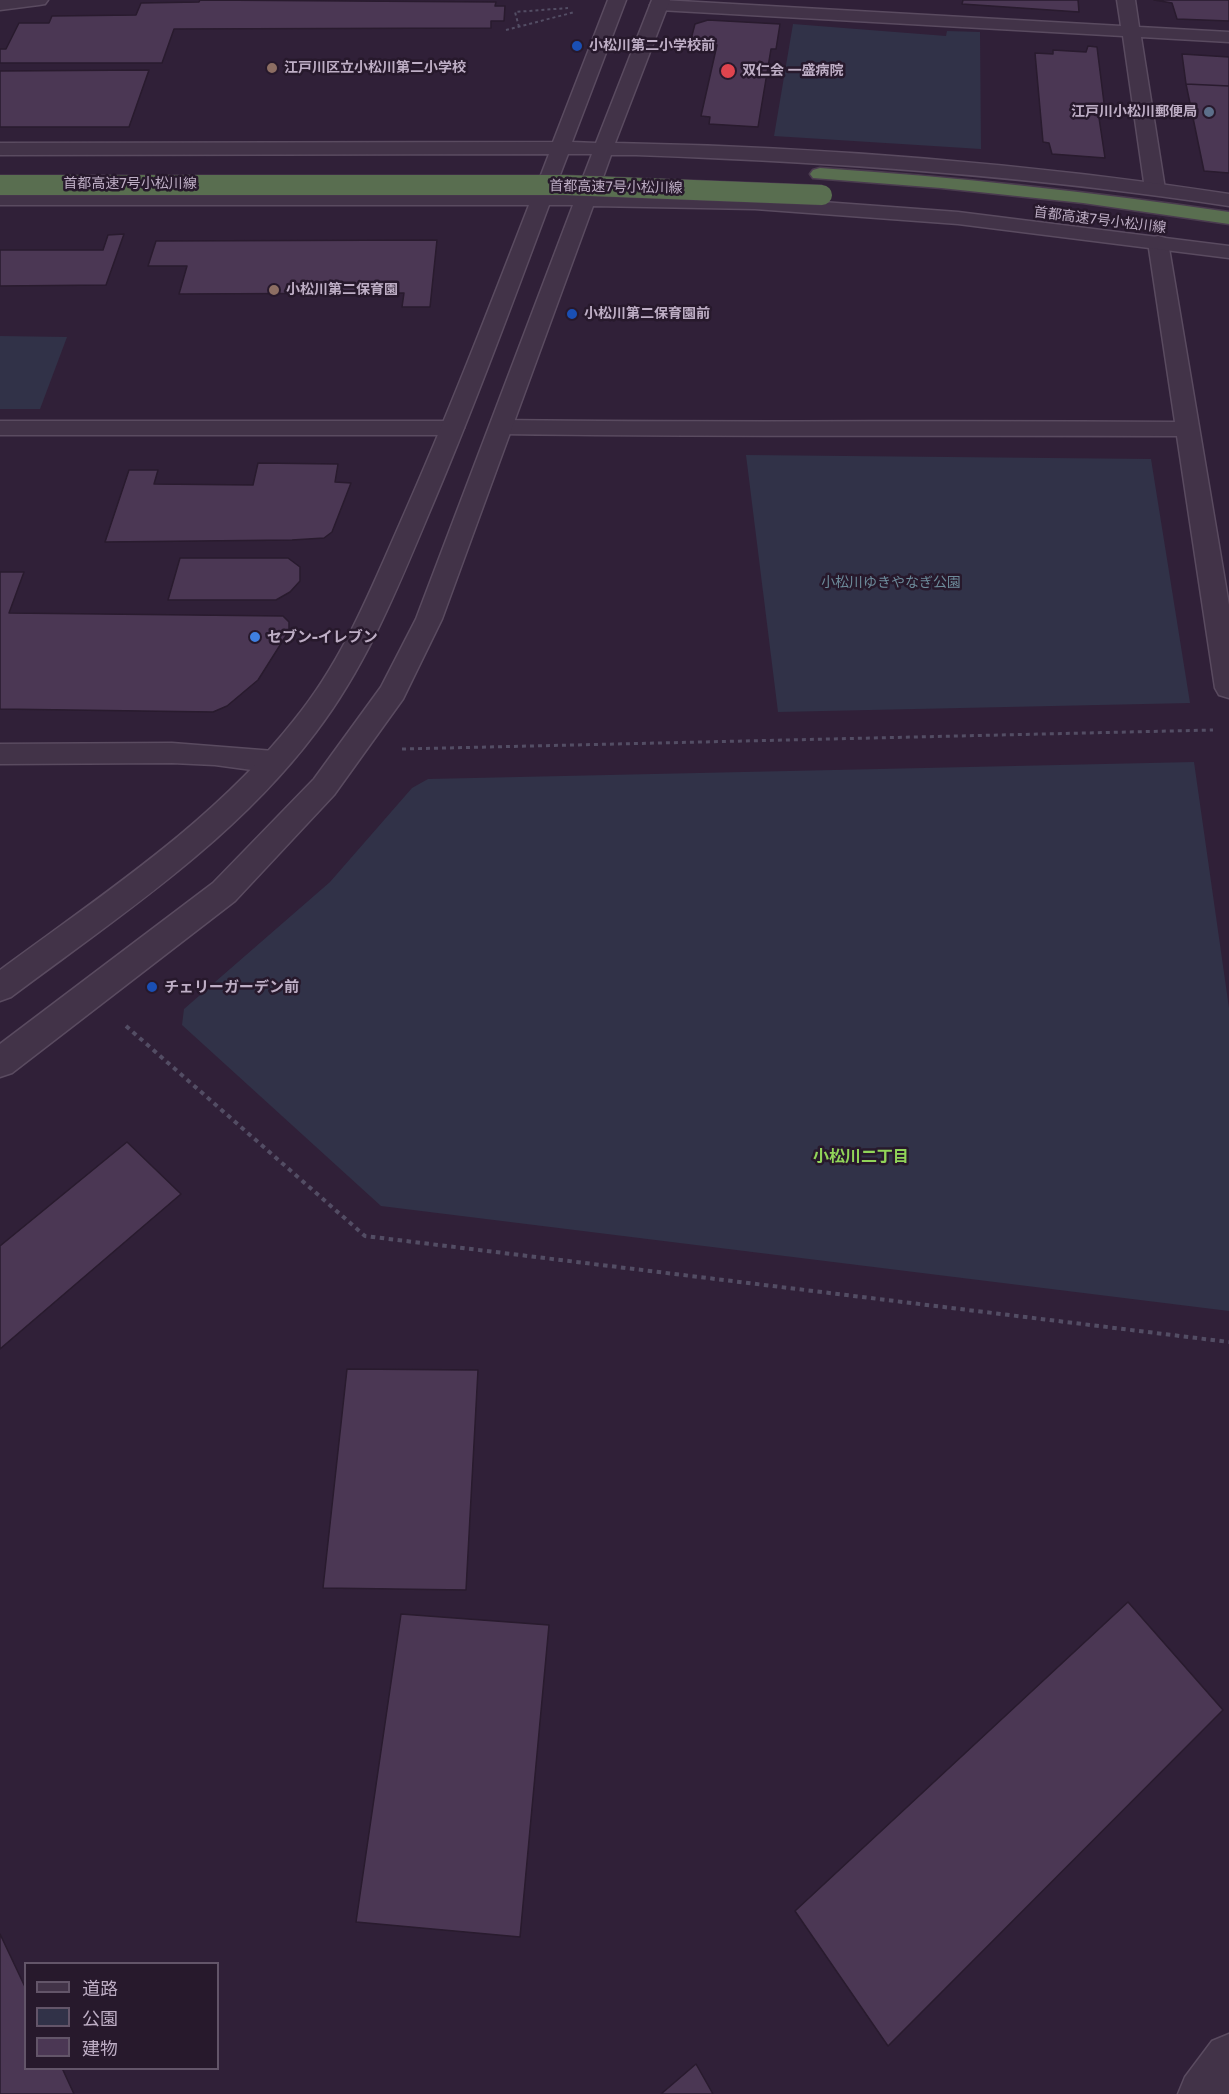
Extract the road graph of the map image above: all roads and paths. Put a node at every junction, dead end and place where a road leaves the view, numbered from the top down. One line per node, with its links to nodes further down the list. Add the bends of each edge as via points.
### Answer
1 (39, 0): 6 (street)
2 (611, 0): 3 (street)
3 (616, 0): 13 (street)
4 (1126, 0): 11 (street)
5 (660, 2): 11 (street); 15 (street)
6 (0, 5)
7 (568, 8): 9 (path, via 515,12)
8 (566, 15): 9 (path)
9 (519, 27): 10 (path)
10 (506, 30)
11 (1132, 31): 12 (street); 18 (street)
12 (1229, 37)
13 (560, 148): 14 (street); 15 (street); 19 (street)
14 (0, 149)
15 (603, 149): 18 (street, via 849,158); 21 (street)
16 (0, 165): 23 (highway, 首都高速7号小松川線, via 708,168 941,182)
17 (0, 185): 24 (highway, 首都高速7号小松川線, bridge, via 425,183 695,189 936,202 1078,216)
18 (1155, 189): 22 (street)
19 (543, 198): 20 (street); 21 (street); 29 (street)
20 (0, 199)
21 (586, 199): 25 (street, via 743,203 958,218); 27 (street)
22 (1229, 200)
23 (1229, 218)
24 (1229, 238)
25 (1158, 242): 26 (street); 30 (street)
26 (1229, 252)
27 (502, 427): 30 (street); 38 (street, via 429,620 393,692 331,778 224,892)
28 (0, 428): 29 (street)
29 (452, 428): 35 (street, via 360,641 306,725)
30 (1189, 429): 31 (street)
31 (1229, 688)
32 (1213, 730): 33 (path)
33 (402, 749)
34 (0, 754): 35 (street, via 172,753)
35 (274, 762): 36 (street, via 218,818 165,863)
36 (0, 988)
37 (126, 1026): 39 (path, via 365,1236)
38 (0, 1063)
39 (1229, 1342)
40 (1229, 2058): 41 (street)
41 (1202, 2094)

